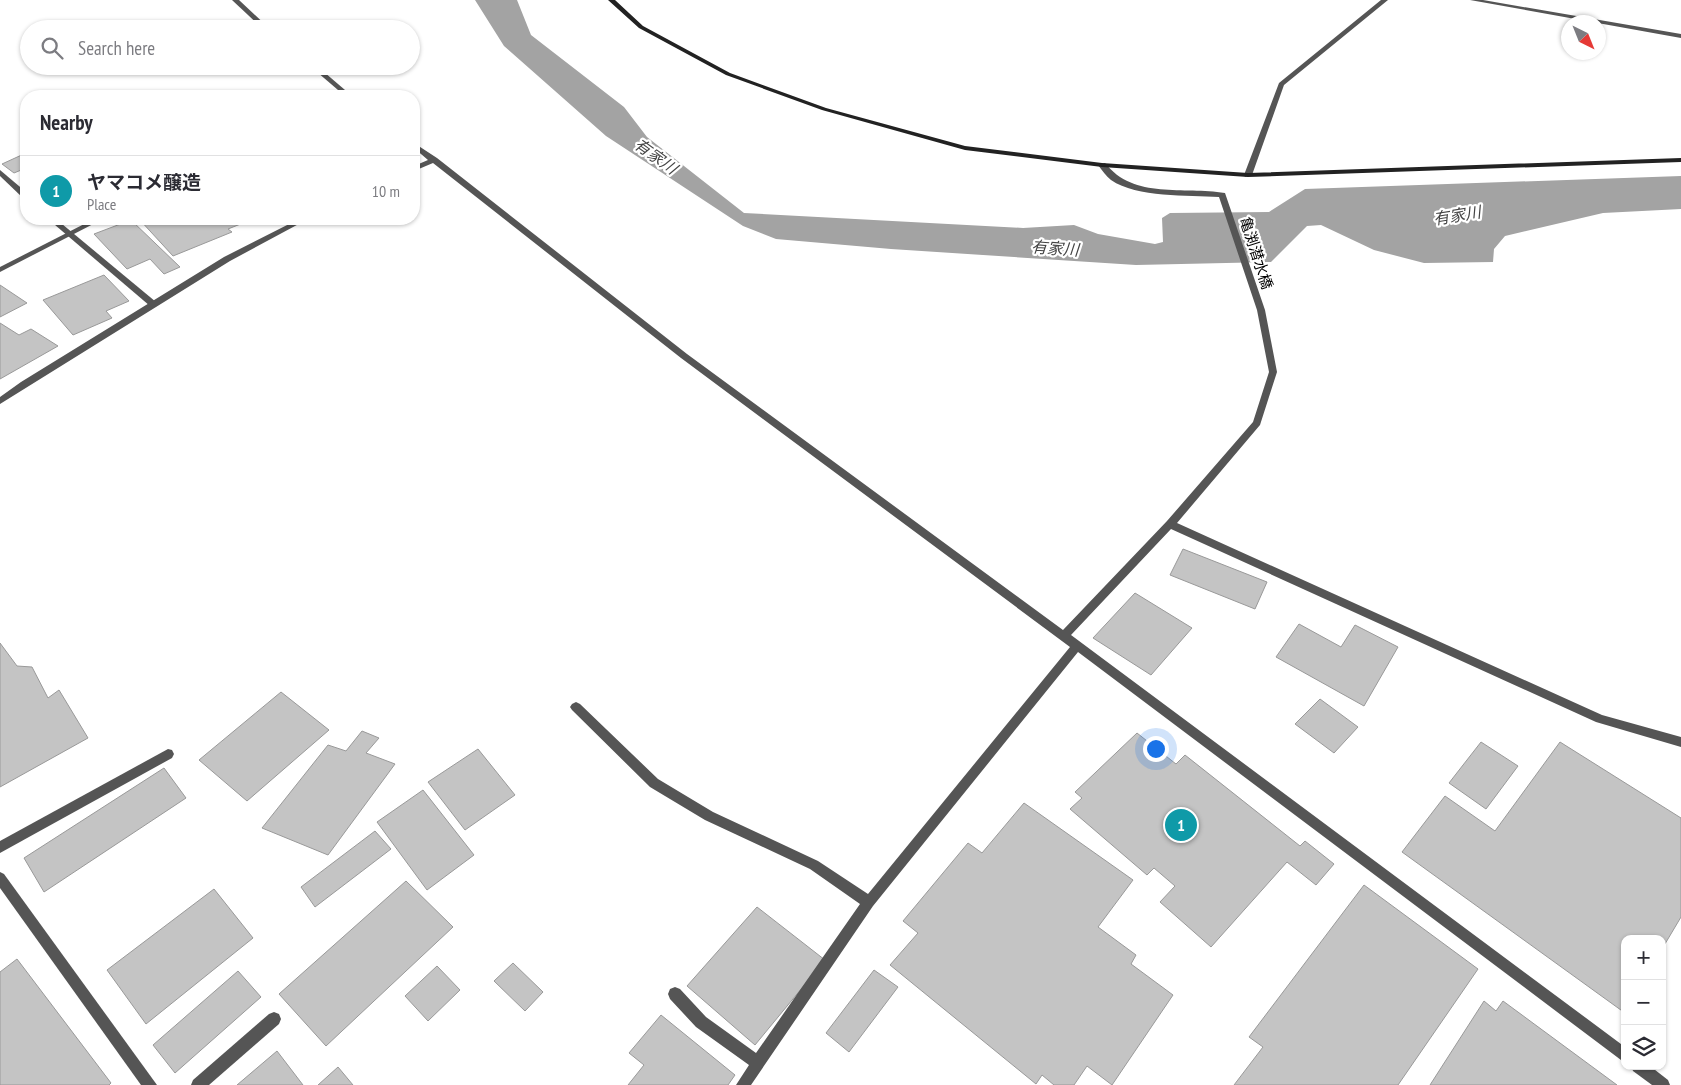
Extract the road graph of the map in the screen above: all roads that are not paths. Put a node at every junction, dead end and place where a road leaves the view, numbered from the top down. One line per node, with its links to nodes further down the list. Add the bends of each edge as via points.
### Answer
1 (235, 0): 5 (street)
2 (611, 0): 12 (street, via 641,27 728,74 824,109 965,148)
3 (1385, 0): 15 (street, via 1281,84)
4 (1473, 0): 6 (street)
5 (257, 20)
6 (1681, 36)
7 (324, 75): 8 (street)
8 (342, 90)
9 (420, 150): 10 (street)
10 (434, 160): 13 (street); 25 (street, via 684,356)
11 (1681, 160): 15 (street)
12 (1102, 165): 15 (street); 24 (street, 亀渕潜水橋, via 1115,180 1128,186 1222,195 1261,310 1273,372 1257,423)
13 (420, 166)
14 (0, 172): 16 (street)
15 (1248, 175)
16 (20, 190)
17 (59, 225): 20 (street)
18 (87, 225): 20 (street)
19 (292, 225): 22 (street, via 227,259)
20 (70, 234): 21 (street); 22 (street)
21 (0, 270)
22 (153, 304): 23 (street)
23 (0, 401)
24 (1170, 524): 25 (street, 亀渕潜水橋); 28 (street, via 1600,719)
25 (1064, 636): 26 (street)
26 (1077, 646): 32 (street); 35 (street)
27 (576, 707): 32 (street, via 654,783 709,816 814,865)
28 (1681, 742)
29 (168, 754): 30 (street)
30 (0, 847)
31 (0, 878): 38 (street)
32 (869, 902): 36 (street)
33 (675, 994): 36 (street, via 700,1022)
34 (274, 1019): 39 (street)
35 (1621, 1053)
36 (758, 1063): 40 (street)
37 (1643, 1070): 41 (street)
38 (144, 1083)
39 (198, 1085)
40 (743, 1085)
41 (1663, 1085)

